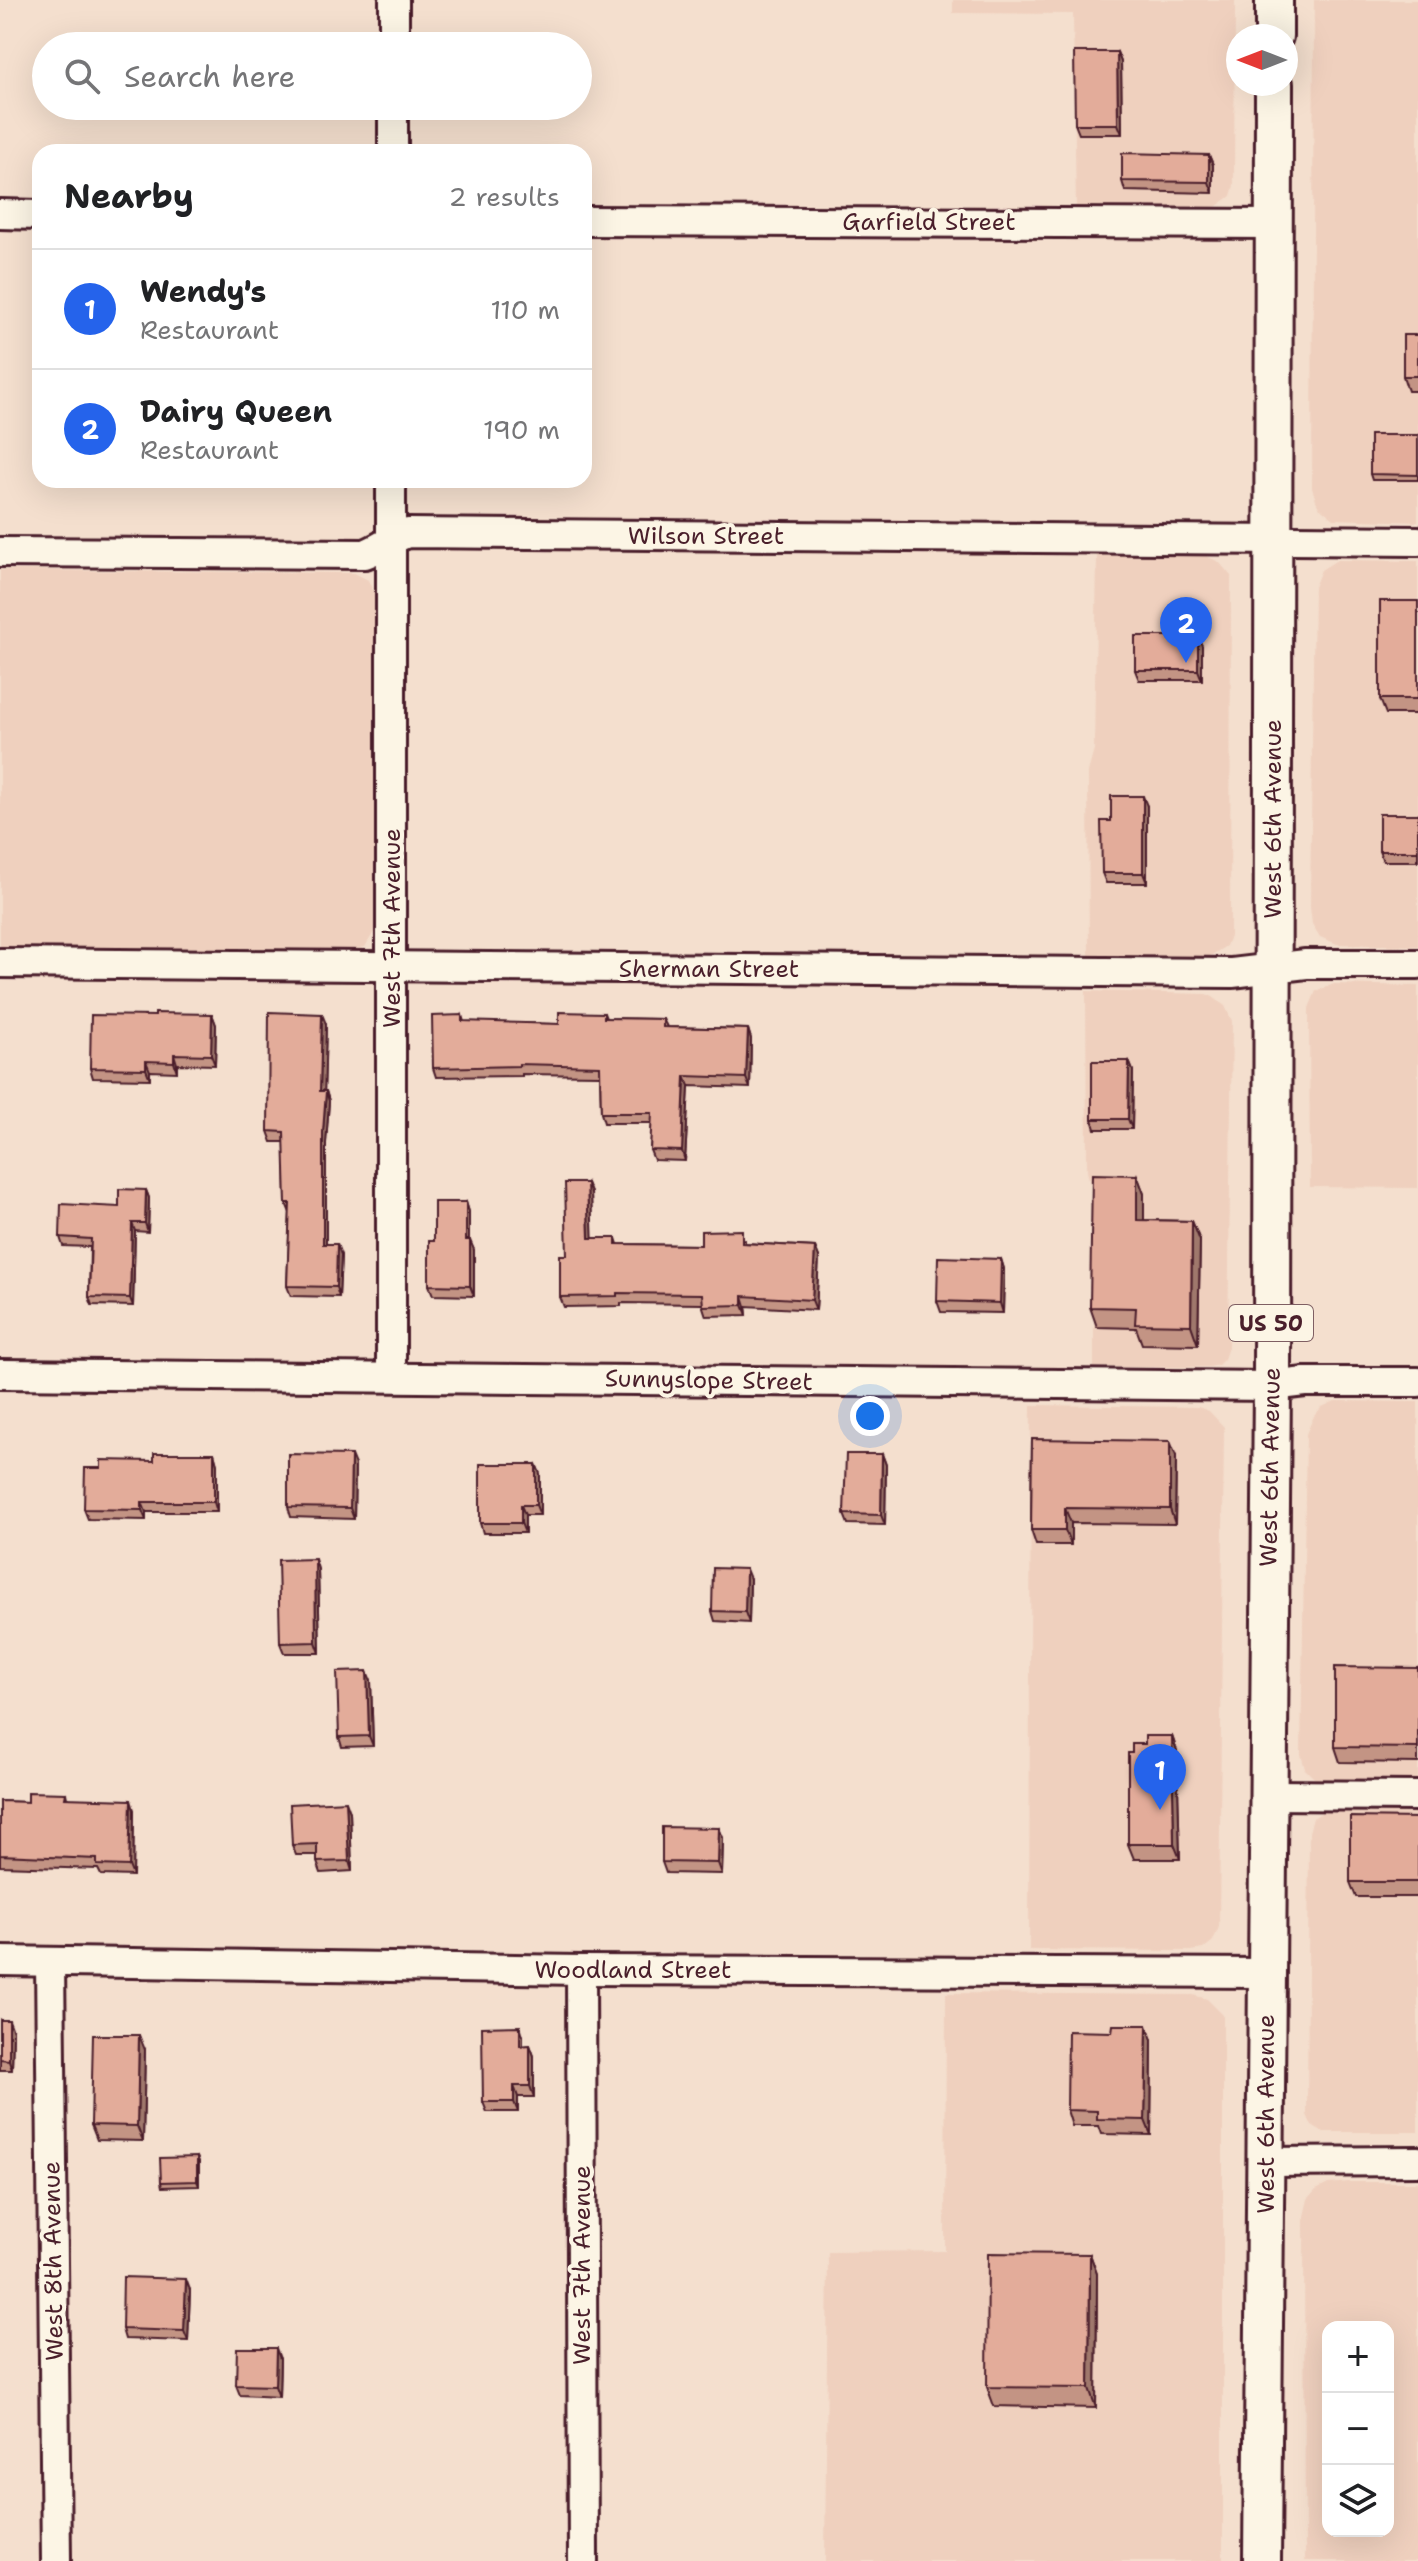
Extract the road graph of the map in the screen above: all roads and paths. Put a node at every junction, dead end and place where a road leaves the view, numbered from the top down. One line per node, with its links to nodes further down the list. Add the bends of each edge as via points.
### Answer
1 (394, 0): 4 (street)
2 (1274, 0): 3 (main road)
3 (1274, 24)
4 (394, 32)
5 (1274, 96): 11 (main road, West 6th Avenue / US 50)
6 (393, 120): 7 (street)
7 (393, 144)
8 (0, 214): 9 (street)
9 (32, 215)
10 (592, 221): 11 (street, Garfield Street)
11 (1274, 224): 14 (main road, West 6th Avenue / US 50)
12 (391, 488): 13 (street, West 7th Avenue)
13 (391, 538): 14 (street, Wilson Street, via 408,533); 16 (street, Wilson Street, via 365,554); 19 (street, West 7th Avenue)
14 (1273, 540): 15 (street, Wilson Street); 20 (main road, West 6th Avenue / US 50)
15 (1418, 541)
16 (0, 552)
17 (0, 963): 19 (street, Sherman Street)
18 (1418, 964): 20 (street, Sherman Street)
19 (392, 967): 20 (street, Sherman Street, via 1216,973); 22 (street, West 7th Avenue)
20 (1273, 969): 24 (main road, West 6th Avenue / US 50)
21 (0, 1374): 22 (street, Sunnyslope Street)
22 (391, 1377): 24 (street, Sunnyslope Street)
23 (1418, 1382): 24 (street, Sunnyslope Street)
24 (1272, 1386): 25 (main road, West 6th Avenue / US 50)
25 (1267, 1795): 26 (street); 30 (main road, West 6th Avenue / US 50)
26 (1418, 1796)
27 (0, 1961): 28 (street, Woodland Street)
28 (50, 1962): 29 (street, Woodland Street); 33 (street, West 8th Avenue)
29 (581, 1970): 30 (street, Woodland Street); 34 (street, West 7th Avenue)
30 (1266, 1973): 32 (main road, West 6th Avenue / US 50)
31 (1418, 2161): 32 (street)
32 (1266, 2162): 35 (main road, West 6th Avenue / US 50)
33 (56, 2561)
34 (583, 2561)
35 (1262, 2561)

